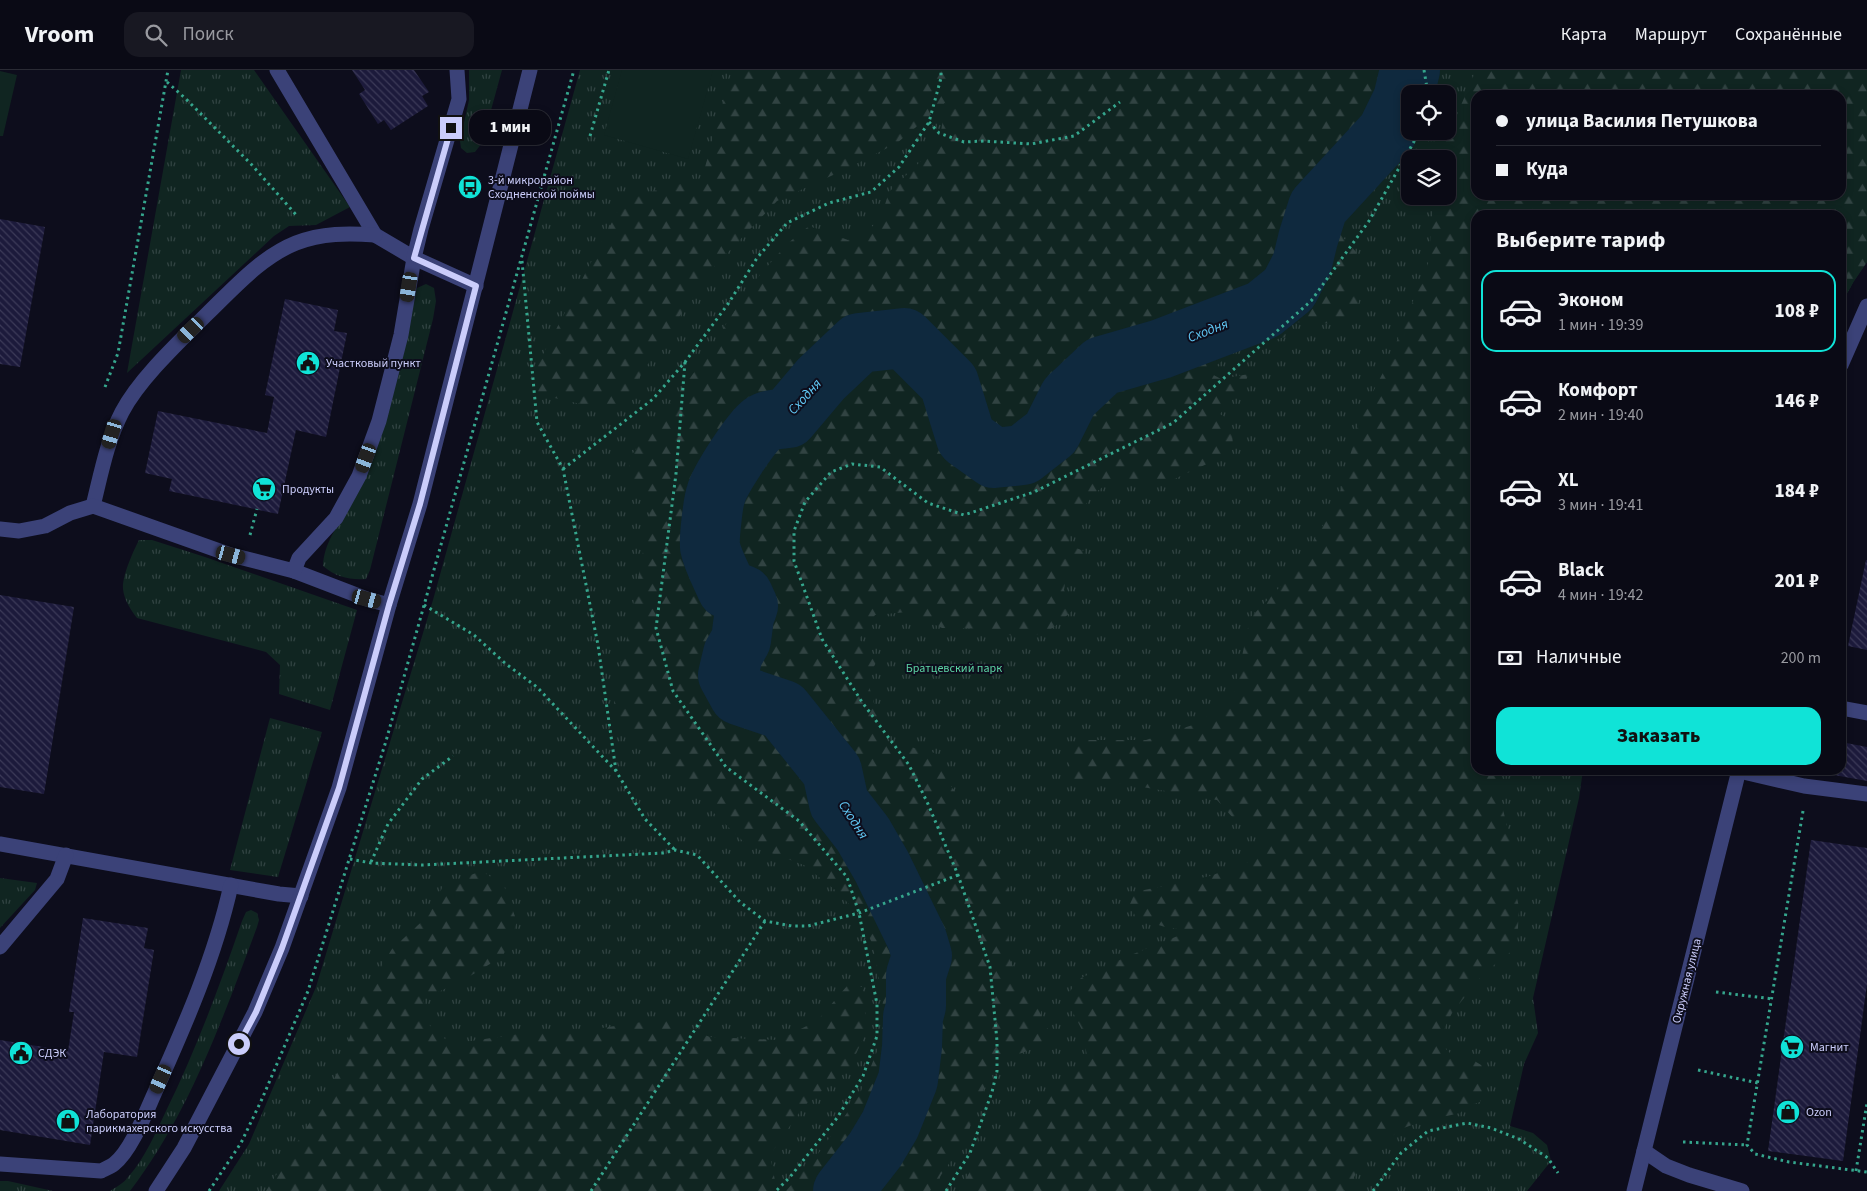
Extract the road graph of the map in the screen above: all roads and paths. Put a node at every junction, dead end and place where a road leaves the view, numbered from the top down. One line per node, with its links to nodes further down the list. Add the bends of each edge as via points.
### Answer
1 (168, 70): 9 (path)
2 (276, 70): 15 (street)
3 (457, 70): 17 (street, via 459,99)
4 (530, 70): 19 (street)
5 (574, 70): 18 (path)
6 (609, 70): 13 (path)
7 (942, 70): 12 (path)
8 (1424, 70): 10 (path)
9 (166, 82): 16 (path, via 251,164 296,213); 23 (path, via 118,353)
10 (1426, 85)
11 (1120, 102): 12 (path, via 1074,136 1031,144 964,142 939,133)
12 (929, 122): 22 (path, via 899,167 871,192 829,203 788,223 757,258)
13 (590, 136)
14 (1415, 140): 45 (path, via 1369,221 1311,301 1173,423 1034,492 964,516 928,503 880,467 852,464 832,472 805,502 794,531 794,561 822,639 862,702 909,765)
15 (375, 234): 16 (street, via 342,233); 17 (street)
16 (313, 237): 25 (street, via 270,257 246,276 146,379 112,434)
17 (414, 258): 19 (street); 29 (street, via 402,335 359,476 336,518 299,558)
18 (522, 258): 24 (path, via 537,422); 30 (path)
19 (476, 286): 31 (street, via 420,504)
20 (1866, 307): 21 (street)
21 (1846, 353)
22 (685, 362): 24 (path, via 654,399); 48 (path, via 676,474 656,628 673,691 726,767 799,821 847,877)
23 (102, 393)
24 (563, 469): 35 (path, via 598,645)
25 (93, 506): 27 (street, via 45,526 19,531); 29 (street, via 231,555)
26 (257, 510): 28 (path)
27 (0, 529)
28 (249, 540)
29 (294, 571): 31 (street)
30 (424, 604): 35 (path, via 474,635 537,687); 43 (path)
31 (389, 605): 47 (street, via 339,788)
32 (1846, 709): 33 (street)
33 (1867, 713)
34 (453, 756): 44 (path, via 422,778 388,824)
35 (616, 771): 41 (path, via 645,818)
36 (1738, 775): 58 (street, Окружная улица)
37 (1759, 775): 38 (street)
38 (1804, 786): 39 (street); 52 (path, via 1803,816)
39 (1867, 794)
40 (0, 844): 42 (street)
41 (675, 850): 44 (path, via 422,865); 49 (path, via 697,854 740,902)
42 (66, 855): 46 (street); 50 (street, via 57,879)
43 (350, 859): 44 (path); 64 (path, via 308,991 241,1143)
44 (371, 862)
45 (958, 875): 48 (path); 67 (path, via 990,967 997,1072 970,1153)
46 (230, 885): 47 (street); 59 (street, via 224,918 169,1062 129,1146 115,1164 101,1171)
47 (301, 896): 63 (street, via 256,1012 184,1148)
48 (859, 913): 49 (path, via 808,926); 66 (path, via 877,1004 876,1036 863,1076 837,1118)
49 (765, 921): 65 (path)
50 (0, 947)
51 (1716, 992): 52 (path)
52 (1773, 999): 54 (path)
53 (1698, 1070): 54 (path)
54 (1758, 1083): 57 (path)
55 (1867, 1103): 60 (path)
56 (1683, 1142): 57 (path)
57 (1747, 1146): 60 (path, via 1755,1154 1789,1162)
58 (1644, 1151): 69 (street, Окружная улица); 70 (street, via 1666,1166)
59 (0, 1164)
60 (1856, 1170): 62 (path)
61 (1558, 1172): 68 (path, via 1548,1158 1519,1139 1467,1123 1428,1131 1401,1153)
62 (1867, 1172)
63 (156, 1191)
64 (209, 1191)
65 (591, 1191)
66 (776, 1191)
67 (946, 1191)
68 (1373, 1191)
69 (1634, 1191)
70 (1742, 1191)

